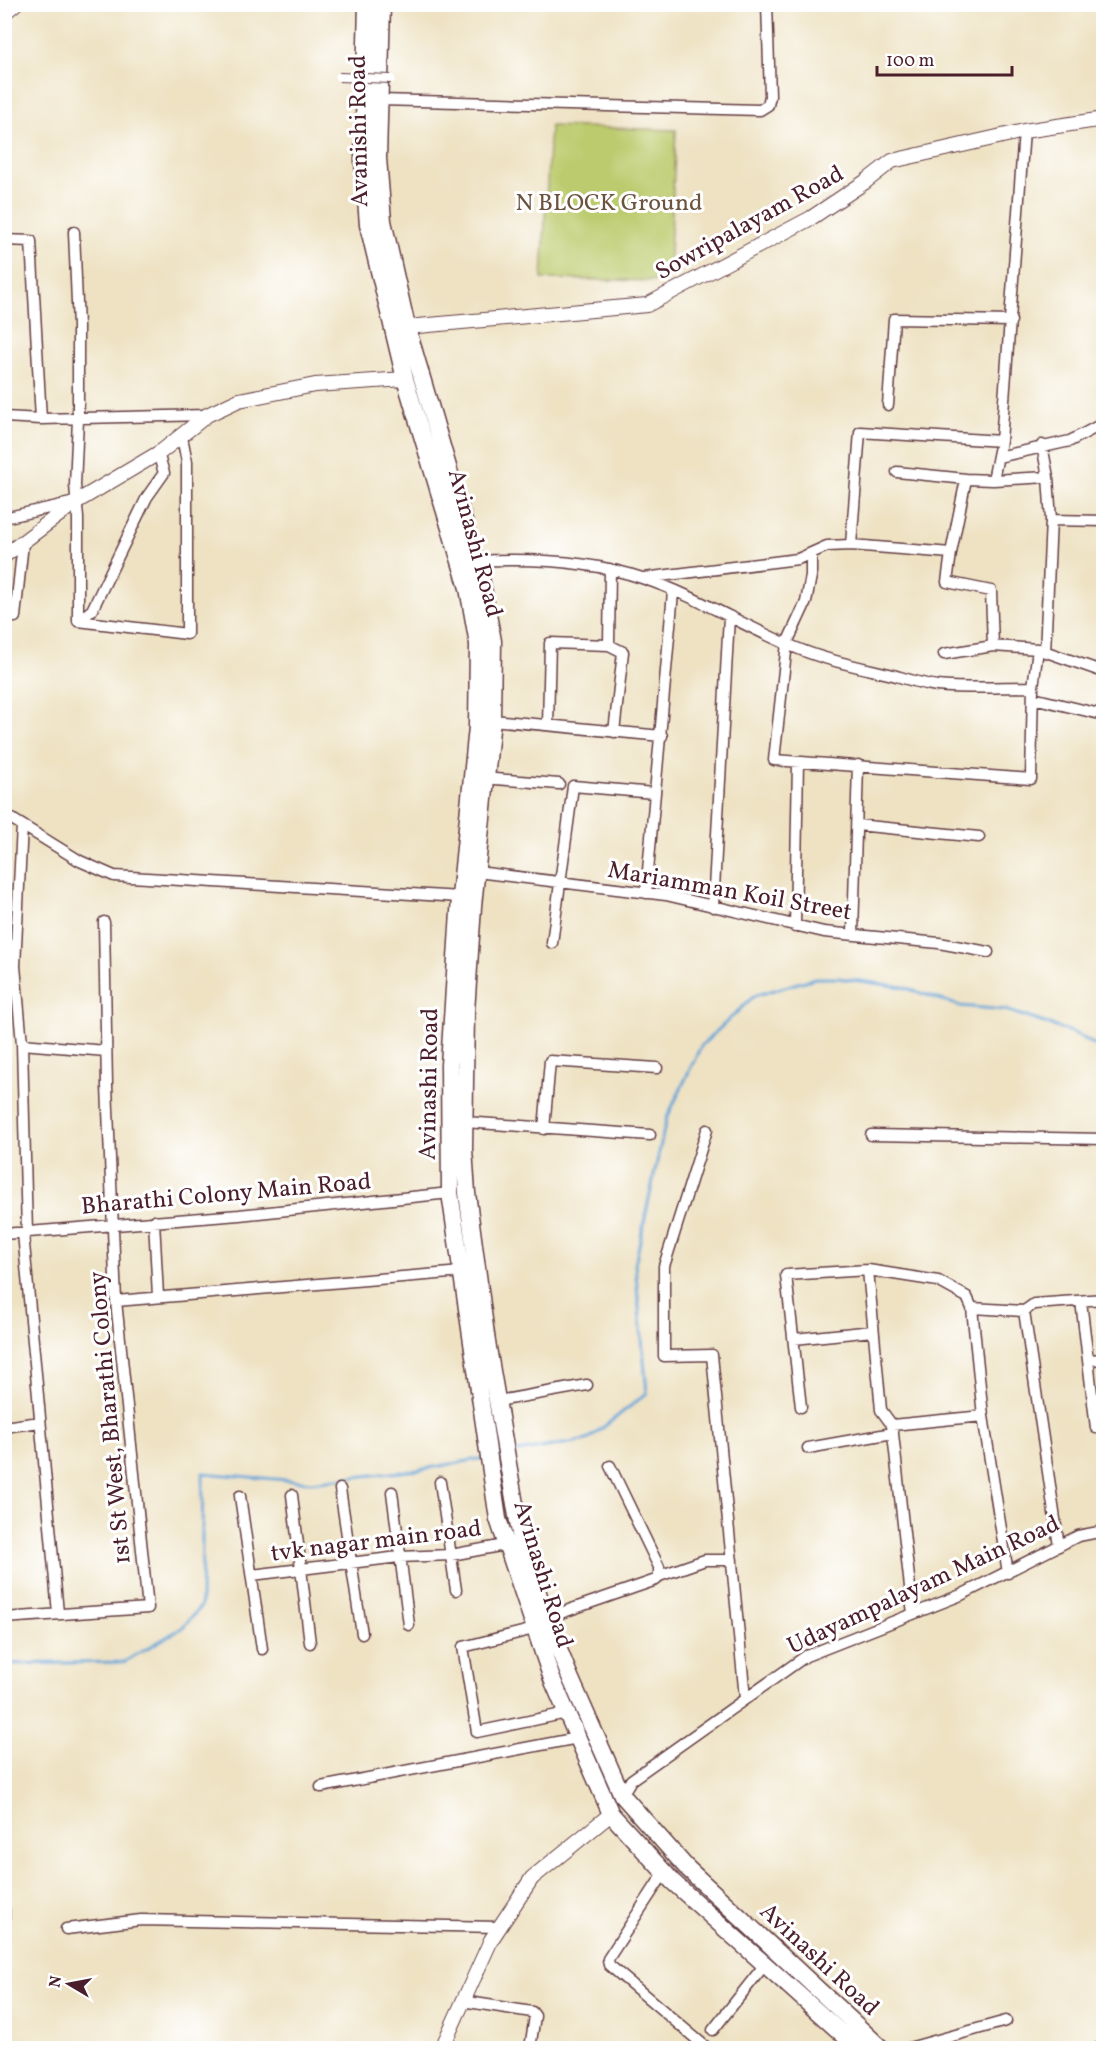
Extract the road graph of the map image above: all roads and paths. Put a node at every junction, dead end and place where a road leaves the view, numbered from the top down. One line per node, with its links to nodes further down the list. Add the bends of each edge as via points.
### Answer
1 (15, 4): 5 (street)
2 (367, 4): 15 (main road, Avinashi Road, via 363,160 369,225)
3 (382, 4): 8 (main road, Avanishi Road)
4 (767, 4): 8 (street, via 770,96 768,105 760,110)
5 (4, 13)
6 (339, 77): 7 (street, bridge)
7 (391, 79)
8 (379, 100): 14 (main road, Avanishi Road, via 383,221)
9 (1104, 119): 10 (street, Sowripalayam Road)
10 (1024, 131): 13 (street); 14 (street, Sowripalayam Road, via 892,161 811,218 647,305)
11 (74, 232): 20 (street)
12 (4, 240): 19 (street, via 31,241)
13 (1011, 321): 16 (street, via 894,319); 23 (street)
14 (407, 327): 40 (main road, Avinashi Road)
15 (405, 380): 17 (street, via 315,385 239,400); 59 (main road, Avinashi Road, via 468,588 478,644)
16 (888, 405)
17 (207, 415): 20 (street); 22 (street)
18 (4, 417): 19 (street)
19 (40, 419): 20 (street)
20 (78, 419): 31 (street)
21 (1104, 423): 24 (street, via 1070,441)
22 (182, 437): 25 (street); 46 (street, via 187,462 187,634)
23 (1001, 441): 26 (street); 36 (street, via 860,432)
24 (1042, 445): 26 (street); 28 (street)
25 (158, 453): 31 (street); 46 (street, via 164,473 147,497 92,610)
26 (998, 457): 30 (street)
27 (897, 472): 29 (street)
28 (1048, 477): 30 (street); 33 (street)
29 (966, 479): 30 (street); 37 (street)
30 (993, 480)
31 (76, 502): 32 (street); 35 (street); 46 (street)
32 (4, 518)
33 (1051, 520): 34 (street); 50 (street)
34 (1104, 521)
35 (23, 543): 39 (street); 44 (street)
36 (851, 545): 37 (street); 38 (street, via 827,546)
37 (951, 553): 49 (street, via 947,582 991,591)
38 (811, 554): 42 (street, via 798,560); 47 (street, via 806,602)
39 (4, 556)
40 (475, 561): 41 (street, via 526,558); 55 (main road, Avinashi Road, via 493,641)
41 (610, 569): 42 (street); 48 (street)
42 (644, 578): 43 (street)
43 (673, 592): 45 (street); 58 (street)
44 (15, 617)
45 (729, 617): 47 (street); 73 (street)
46 (78, 621)
47 (787, 643): 53 (street, via 936,686); 60 (street, via 774,760)
48 (609, 645): 56 (street, via 550,643); 57 (street, via 623,652)
49 (993, 646): 50 (street); 51 (street)
50 (1042, 650): 52 (street); 53 (street)
51 (944, 654)
52 (1104, 672)
53 (1033, 693): 54 (street); 61 (street, via 1031,779)
54 (1104, 715)
55 (492, 720): 56 (street); 59 (main road, Avinashi Road)
56 (548, 725): 57 (street)
57 (614, 732): 58 (street)
58 (662, 736): 64 (street)
59 (483, 743): 62 (main road, Avinashi Road)
60 (798, 762): 61 (street); 77 (street)
61 (858, 765): 67 (street)
62 (479, 778): 63 (street); 69 (main road, Avinashi Road); 72 (main road, Avinashi Road)
63 (559, 784)
64 (654, 794): 70 (street, via 573,786); 71 (street)
65 (4, 814): 66 (street)
66 (22, 825): 72 (street, via 80,861 114,876); 75 (street)
67 (856, 825): 68 (street); 78 (street)
68 (979, 837)
69 (477, 872): 70 (street, Mariamman Koil Street); 86 (main road, Avinashi Road, via 466,1012)
70 (560, 883): 71 (street, Mariamman Koil Street); 79 (street)
71 (646, 892): 73 (street, Mariamman Koil Street)
72 (460, 897): 92 (main road, Avinashi Road, via 449,1065)
73 (713, 907): 77 (street, Mariamman Koil Street)
74 (4, 916): 75 (street)
75 (18, 917): 82 (street)
76 (105, 922): 84 (street, 1st St West, Bharathi Colony)
77 (795, 927): 78 (street, Mariamman Koil Street)
78 (854, 934): 80 (street, Mariamman Koil Street)
79 (552, 943)
80 (988, 952)
81 (4, 1014): 82 (street)
82 (17, 1014): 83 (street)
83 (22, 1044): 84 (street); 95 (street)
84 (106, 1051): 94 (street, 1st St West, Bharathi Colony)
85 (657, 1068): 87 (street, via 550,1061)
86 (465, 1122): 87 (street); 110 (main road, Avinashi Road, via 467,1192)
87 (544, 1129): 89 (street)
88 (707, 1130): 130 (street, via 664,1266 663,1356 712,1355)
89 (650, 1135)
90 (871, 1135): 91 (street)
91 (1104, 1139)
92 (450, 1193): 93 (street, Bharathi Colony Main Road); 98 (main road, Avinashi Road)
93 (154, 1221): 94 (street, Bharathi Colony Main Road); 99 (street)
94 (114, 1224): 95 (street, Bharathi Colony Main Road); 101 (street, 1st St West, Bharathi Colony)
95 (25, 1233): 96 (street, Bharathi Colony Main Road); 113 (street)
96 (4, 1234)
97 (868, 1270): 103 (street, via 938,1281 968,1297); 105 (street); 106 (street, via 786,1275)
98 (462, 1272): 99 (street); 117 (main road, Avinashi Road)
99 (158, 1296): 101 (street)
100 (1104, 1299): 102 (street)
101 (116, 1301): 137 (street, 1st St West, Bharathi Colony, via 148,1608)
102 (1081, 1301): 104 (street, via 1034,1304); 108 (street)
103 (972, 1308): 104 (street); 112 (street)
104 (1024, 1311): 127 (street)
105 (873, 1331): 106 (street); 116 (street, via 880,1410)
106 (794, 1339): 111 (street)
107 (1104, 1359): 108 (street)
108 (1088, 1360): 115 (street, via 1096,1428)
109 (587, 1385): 110 (street)
110 (498, 1401): 117 (main road, Avinashi Road)
111 (801, 1407)
112 (983, 1416): 116 (street); 133 (street)
113 (40, 1422): 114 (street); 137 (street)
114 (4, 1426)
115 (1104, 1427)
116 (893, 1429): 118 (street); 138 (street)
117 (496, 1442): 126 (main road, Avinashi Road, via 494,1482); 140 (main road, Avinashi Road, via 511,1480)
118 (808, 1448)
119 (610, 1466): 135 (street, via 659,1567)
120 (440, 1482): 128 (street)
121 (340, 1489): 131 (street)
122 (392, 1492): 129 (street)
123 (292, 1495): 132 (street)
124 (240, 1497): 134 (street)
125 (1104, 1532): 127 (street, Udayampalayam Main Road, via 1078,1536)
126 (505, 1545): 128 (street, tvk nagar main road); 140 (main road, Avinashi Road)
127 (1059, 1546): 133 (street, Udayampalayam Main Road)
128 (451, 1555): 129 (street, tvk nagar main road); 136 (street)
129 (399, 1557): 131 (street, tvk nagar main road); 141 (street)
130 (732, 1560): 135 (street, via 705,1560); 145 (street)
131 (352, 1563): 132 (street, tvk nagar main road); 142 (street)
132 (303, 1569): 134 (street, tvk nagar main road); 143 (street)
133 (1008, 1573): 138 (street, Udayampalayam Main Road)
134 (252, 1575): 144 (street)
135 (659, 1576): 140 (street)
136 (456, 1590)
137 (58, 1614): 139 (street)
138 (913, 1614): 145 (street, Udayampalayam Main Road, via 806,1656)
139 (4, 1618)
140 (540, 1623): 146 (main road, Avinashi Road); 146 (street, via 463,1647 477,1732); 149 (main road, Avinashi Road)
141 (409, 1625)
142 (362, 1634)
143 (310, 1643)
144 (262, 1649)
145 (745, 1698): 149 (street, Udayampalayam Main Road, via 631,1780)
146 (567, 1713): 147 (main road, Avinashi Road)
147 (578, 1738): 148 (street); 150 (main road, Avinashi Road)
148 (321, 1787)
149 (622, 1795): 165 (main road, Avinashi Road, via 686,1868)
150 (611, 1814): 151 (main road, Avinashi Road); 153 (street, via 532,1878)
151 (664, 1873): 156 (main road, Avinashi Road); 163 (street, via 608,1959 609,1965)
152 (4, 1910): 155 (street)
153 (499, 1927): 154 (street, via 141,1920); 157 (street)
154 (66, 1929)
155 (4, 1934)
156 (766, 1963): 159 (street); 164 (main road, Avinashi Road)
157 (462, 2001): 161 (street); 162 (street, via 532,2012 535,2016)
158 (1006, 2021): 166 (street)
159 (713, 2030)
160 (1104, 2047): 167 (street)
161 (442, 2049)
162 (530, 2049)
163 (707, 2049)
164 (858, 2049)
165 (881, 2049)
166 (909, 2049)
167 (1098, 2049)

